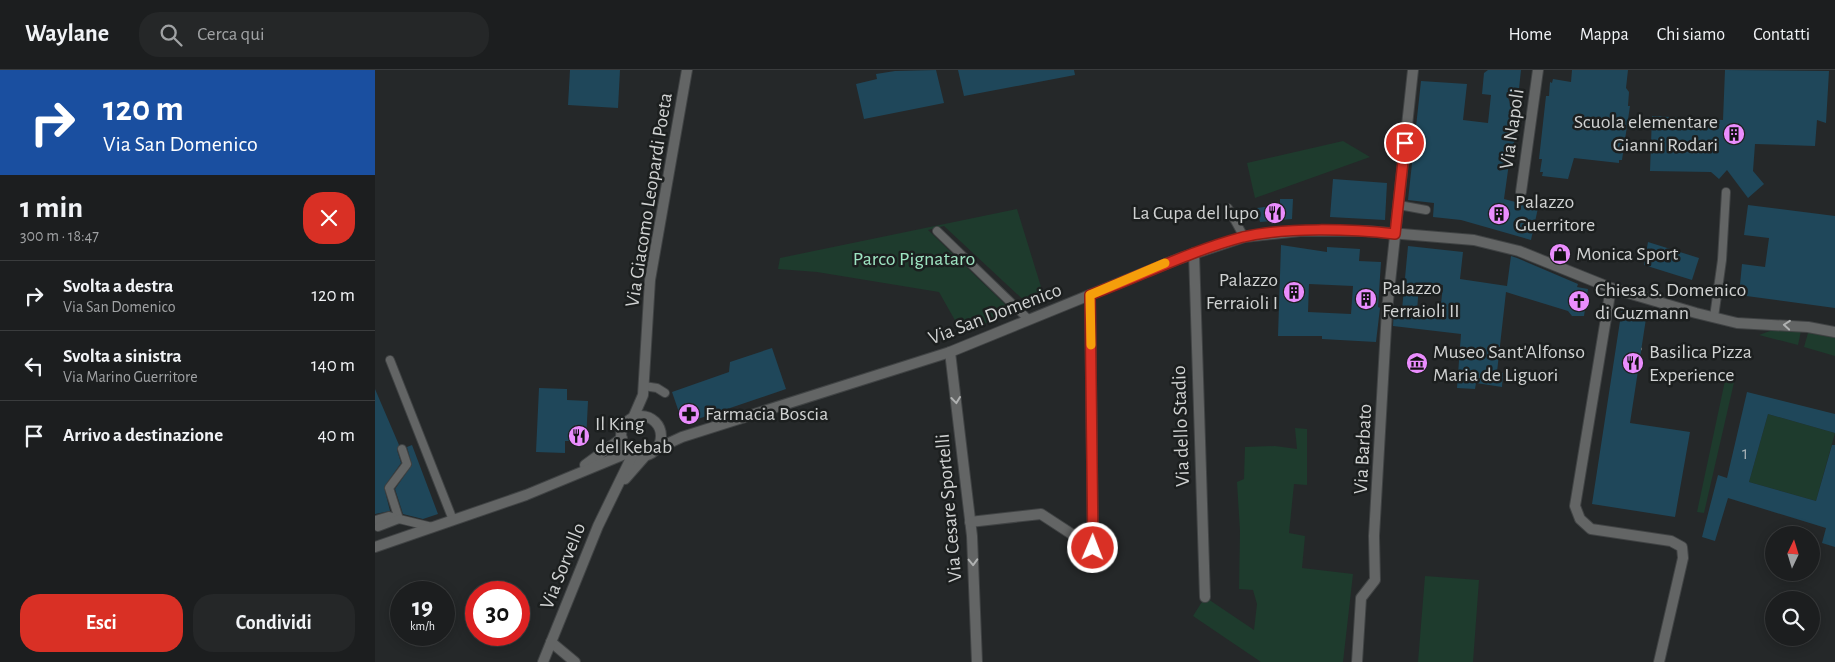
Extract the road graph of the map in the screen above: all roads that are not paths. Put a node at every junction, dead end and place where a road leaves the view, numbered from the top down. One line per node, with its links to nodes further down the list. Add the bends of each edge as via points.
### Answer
1 (687, 70): 20 (street, Via Giacomo Leopardi Poeta, via 650,280)
2 (1413, 70): 6 (street, Via Barbato)
3 (1538, 70): 4 (street, Via Napoli)
4 (1521, 192)
5 (1726, 192): 15 (lane)
6 (1399, 205): 8 (lane); 10 (street, Via Barbato)
7 (1228, 208): 11 (lane)
8 (1426, 210)
9 (937, 231): 16 (lane)
10 (1395, 234): 11 (street, Via San Domenico, via 1300,231); 13 (street, Via San Domenico, via 1474,240 1519,251); 44 (street, Via Barbato, via 1387,310 1375,580 1361,598)
11 (1244, 237): 12 (street, Via San Domenico)
12 (1194, 253): 14 (street, Via San Domenico); 39 (street, Via dello Stadio)
13 (1611, 288): 15 (street, Via San Domenico); 45 (street, via 1575,506 1580,519 1591,530 1671,541 1682,547 1683,558)
14 (1090, 295): 16 (street, Via San Domenico); 35 (street, via 1093,548 1041,514)
15 (1715, 317): 17 (street, Via San Domenico, one-way to 15, via 1808,327 1737,323)
16 (1028, 319): 18 (street, Via San Domenico)
17 (1835, 332)
18 (950, 352): 26 (street, Via San Domenico); 35 (street, Via Cesare Sportelli, one-way to 35)
19 (390, 360): 34 (lane)
20 (643, 390): 21 (lane, via 657,388); 22 (street); 23 (street)
21 (665, 393)
22 (633, 418): 23 (street); 25 (street, via 624,426)
23 (651, 419): 24 (street)
24 (660, 431): 26 (street); 28 (street)
25 (622, 438): 29 (street); 31 (street)
26 (682, 438): 28 (street, Via San Domenico)
27 (402, 449): 33 (lane, via 407,464 389,488)
28 (656, 449): 30 (street)
29 (631, 453): 30 (street); 31 (street); 32 (street, Via Sorvello)
30 (646, 455): 32 (street, Via Sorvello)
31 (574, 474): 34 (street, via 526,495)
32 (619, 485): 40 (street, Via Sorvello, via 598,526)
33 (399, 518): 36 (lane); 37 (lane)
34 (453, 520): 37 (street)
35 (970, 522): 43 (street, Via Cesare Sportelli, one-way to 43)
36 (377, 524)
37 (432, 527): 38 (street)
38 (375, 547)
39 (1205, 597)
40 (551, 642): 41 (street, Via Sorvello); 42 (street)
41 (543, 662)
42 (575, 662)
43 (977, 662)
44 (1357, 662)
45 (1659, 662)

